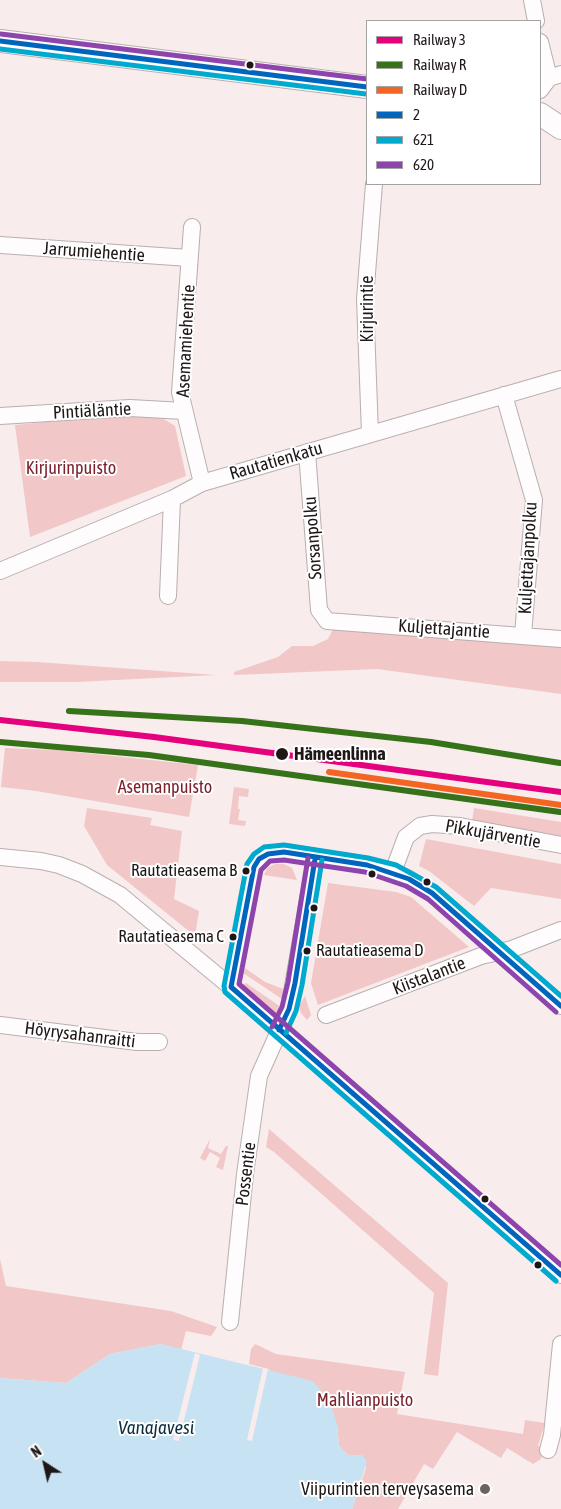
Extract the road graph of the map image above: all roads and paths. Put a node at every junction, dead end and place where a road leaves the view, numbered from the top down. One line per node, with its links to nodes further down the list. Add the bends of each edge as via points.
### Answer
1 (532, 0): 2 (street)
2 (536, 20)
3 (0, 41): 6 (main road)
4 (541, 46): 5 (street)
5 (550, 80)
6 (366, 87)
7 (541, 115): 8 (main road)
8 (561, 128)
9 (374, 185): 17 (street, Kirjurintie, via 365,299)
10 (192, 227): 12 (street, Asemamiehentie)
11 (0, 245): 12 (street, Jarrumiehentie)
12 (189, 258): 15 (street, Asemamiehentie, via 180,392)
13 (561, 379): 14 (street, Rautatienkatu)
14 (504, 396): 17 (street, Rautatienkatu); 24 (street, Kuljettajanpolku, via 534,500)
15 (184, 411): 16 (street, Pintiäläntie, via 130,408); 19 (street, Asemamiehentie)
16 (0, 416)
17 (370, 434): 18 (street, Rautatienkatu)
18 (307, 452): 19 (street, Rautatienkatu); 23 (street, Sorsanpolku, via 318,610)
19 (202, 483): 20 (street, Rautatienkatu)
20 (172, 499): 21 (street, Rautatienkatu); 22 (street)
21 (0, 571)
22 (168, 596)
23 (327, 621): 24 (street, Kuljettajantie)
24 (523, 635): 25 (street, Kuljettajantie)
25 (561, 639)
26 (561, 845): 29 (street, Pikkujärventie, via 460,826 426,825 406,837)
27 (0, 856): 32 (street, via 60,865 104,885)
28 (316, 859): 29 (street); 32 (street, via 274,852 256,863); 36 (street, Possentie, via 296,983)
29 (394, 872): 31 (street, via 432,893)
30 (561, 930): 31 (street, Kiistalantie, via 512,949)
31 (497, 951): 33 (street); 34 (street, Kiistalantie)
32 (231, 987): 36 (street)
33 (561, 1006)
34 (326, 1015)
35 (0, 1025): 37 (street, Höyrysahanraitti)
36 (279, 1030): 38 (street); 39 (street, Possentie, via 259,1076)
37 (160, 1042)
38 (561, 1275)
39 (230, 1322)
40 (561, 1344): 41 (street)
41 (548, 1450)

